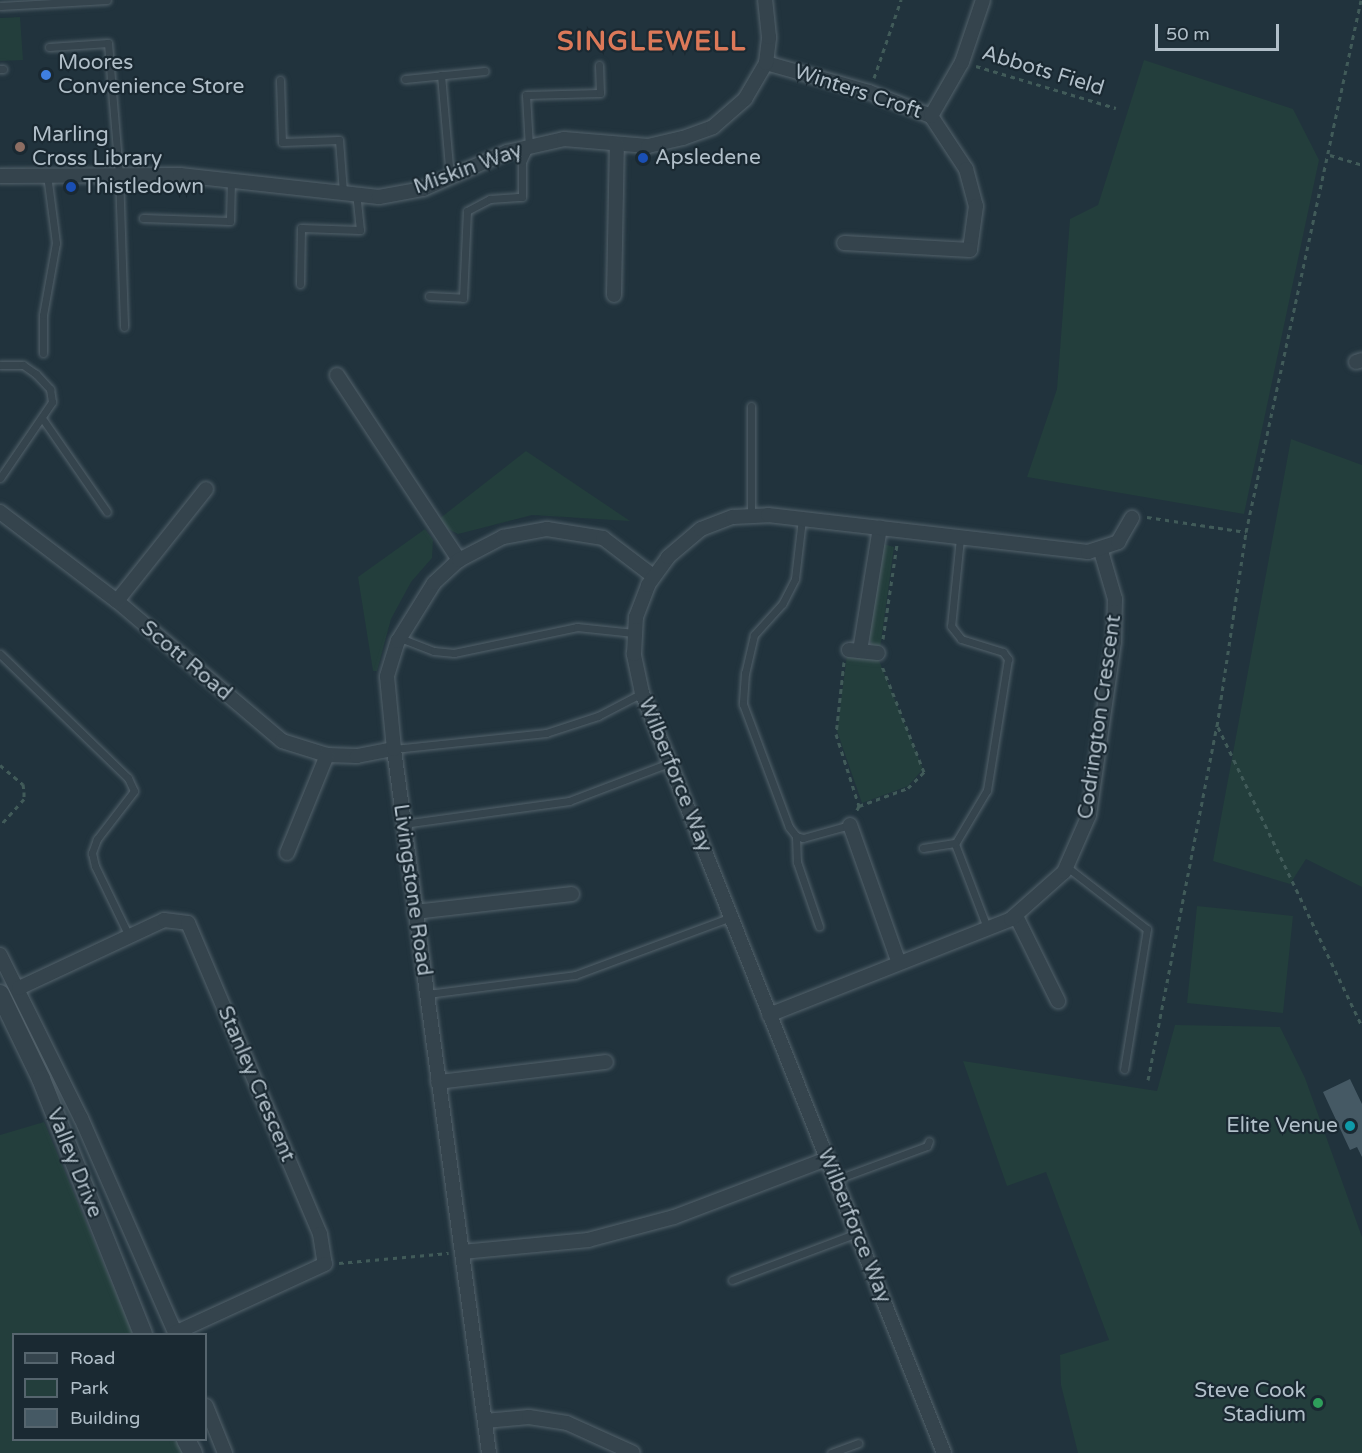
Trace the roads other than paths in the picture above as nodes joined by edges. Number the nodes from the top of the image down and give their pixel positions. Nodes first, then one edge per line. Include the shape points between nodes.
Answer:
1 (107, 0) edge
2 (765, 0) edge
3 (983, 0) edge
4 (0, 6) edge
5 (49, 47) dead end
6 (766, 63) junction
7 (599, 64) dead end
8 (485, 71) dead end
9 (441, 75) junction
10 (405, 79) dead end
11 (280, 80) dead end
12 (931, 116) junction
13 (617, 144) junction
14 (529, 147) junction
15 (119, 174) junction
16 (47, 175) junction
17 (0, 176) edge
18 (450, 177) junction
19 (231, 179) junction
20 (350, 193) junction
21 (143, 218) dead end
22 (844, 243) dead end
23 (300, 284) dead end
24 (614, 295) dead end
25 (429, 296) dead end
26 (124, 327) dead end
27 (43, 353) dead end
28 (0, 365) edge
29 (337, 375) dead end
30 (751, 406) dead end
31 (42, 418) junction
32 (0, 478) edge
33 (206, 489) dead end
34 (107, 512) dead end
35 (1, 514) edge
36 (751, 515) junction
37 (1132, 518) road end
38 (802, 519) junction
39 (880, 528) junction
40 (960, 538) junction
41 (1101, 551) junction
42 (459, 560) junction
43 (653, 576) junction
44 (117, 602) junction
45 (634, 633) junction
46 (400, 638) junction
47 (880, 652) road end
48 (0, 654) edge
49 (642, 693) junction
50 (394, 749) junction
51 (327, 755) junction
52 (669, 763) junction
53 (403, 824) junction
54 (850, 825) joint
55 (796, 836) junction
56 (955, 843) junction
57 (923, 848) dead end
58 (287, 853) dead end
59 (1067, 867) junction
60 (572, 894) dead end
61 (415, 912) junction
62 (1016, 916) junction
63 (731, 917) junction
64 (819, 926) dead end
65 (987, 930) junction
66 (129, 936) junction
67 (0, 955) edge
68 (899, 963) junction
69 (19, 988) junction
70 (0, 994) edge
71 (426, 994) junction
72 (1058, 1001) dead end
73 (769, 1015) junction
74 (606, 1062) dead end
75 (1124, 1069) dead end
76 (438, 1083) junction
77 (929, 1140) dead end
78 (827, 1159) junction
79 (835, 1180) junction
80 (857, 1233) junction
81 (462, 1252) junction
82 (732, 1280) dead end
83 (142, 1333) edge
84 (175, 1333) edge
85 (177, 1333) edge
86 (207, 1408) edge
87 (485, 1421) junction
88 (858, 1443) dead end
89 (625, 1451) edge
90 (225, 1453) edge
91 (489, 1453) edge
92 (831, 1453) edge
93 (944, 1453) edge

1 - 4 lane
2 - 6 street, Miskin Way
3 - 12 street via 962,62
5 - 15 lane via 108,42
6 - 12 street, Winters Croft
6 - 13 street, Miskin Way via 745,99 714,127 648,146
7 - 14 lane via 600,93 526,95
8 - 9 lane
9 - 10 lane
9 - 18 lane
11 - 20 lane via 282,142 339,140
12 - 22 street, Winters Croft via 966,169 976,206 970,250
13 - 14 street, Miskin Way via 564,139
13 - 24 street
14 - 18 street, Miskin Way via 507,152
14 - 25 lane via 522,162 522,196 489,199 467,211 463,298
15 - 16 street, Miskin Way
15 - 19 street, Miskin Way
15 - 26 lane
16 - 17 street, Miskin Way
16 - 27 lane via 56,243 43,315
18 - 20 street, Miskin Way via 423,189 379,197
19 - 20 street, Miskin Way
19 - 21 lane via 230,220
20 - 23 lane via 360,230 301,228
28 - 31 lane via 23,365 50,390 52,402
29 - 42 street
30 - 36 lane
31 - 32 lane
31 - 34 lane
33 - 44 street
35 - 44 street, Scott Road
36 - 38 street, Wilberforce Way
36 - 43 street, Wilberforce Way via 723,520 692,535
37 - 41 street via 1121,539
38 - 39 street, Wilberforce Way
38 - 55 lane via 794,582 782,604 754,635 742,698 759,752
39 - 40 street, Wilberforce Way
39 - 47 street via 851,654
40 - 41 street, Wilberforce Way
40 - 56 lane via 951,625 961,639 1004,652 1008,659 986,792
41 - 59 street, Codrington Crescent via 1115,599 1114,642 1090,811
42 - 43 street, Livingstone Road via 503,537 547,529 603,538
42 - 46 street, Livingstone Road via 434,583
43 - 45 street, Wilberforce Way via 639,608
44 - 51 street, Scott Road via 282,741
45 - 46 lane via 577,627 454,652 434,651
45 - 49 street, Wilberforce Way
46 - 50 street, Livingstone Road via 387,676
48 - 66 lane via 128,778 134,791 97,839 92,853 94,866
49 - 50 lane via 598,716 546,733
49 - 52 street, Wilberforce Way
50 - 51 street, Scott Road via 357,756
50 - 53 street, Livingstone Road
51 - 58 street
52 - 53 lane via 569,801
52 - 63 street, Wilberforce Way
53 - 61 street, Livingstone Road
54 - 55 lane via 803,838
54 - 68 street
55 - 64 lane via 797,862
56 - 57 lane
56 - 65 lane
59 - 62 street, Codrington Crescent
59 - 75 lane via 1147,929
60 - 61 street
61 - 71 street, Livingstone Road
62 - 65 street, Codrington Crescent
62 - 72 street
63 - 71 lane via 575,975
63 - 73 street, Wilberforce Way
65 - 68 street, Codrington Crescent
66 - 69 street, Stanley Crescent
66 - 85 street, Stanley Crescent via 164,920 188,923 320,1234 326,1264
67 - 69 street
68 - 73 street, Codrington Crescent
69 - 84 street via 81,1118
70 - 83 street, Valley Drive via 41,1079
71 - 76 street, Livingstone Road
73 - 78 street, Wilberforce Way
74 - 76 street
76 - 81 street, Livingstone Road
77 - 79 lane via 927,1146
78 - 79 street, Wilberforce Way
78 - 81 street via 674,1217 588,1240
79 - 80 street, Wilberforce Way
80 - 82 lane
80 - 93 street, Wilberforce Way
81 - 87 street, Livingstone Road
86 - 90 street
87 - 89 street via 549,1419 587,1430
87 - 91 street, Livingstone Road
88 - 92 lane

